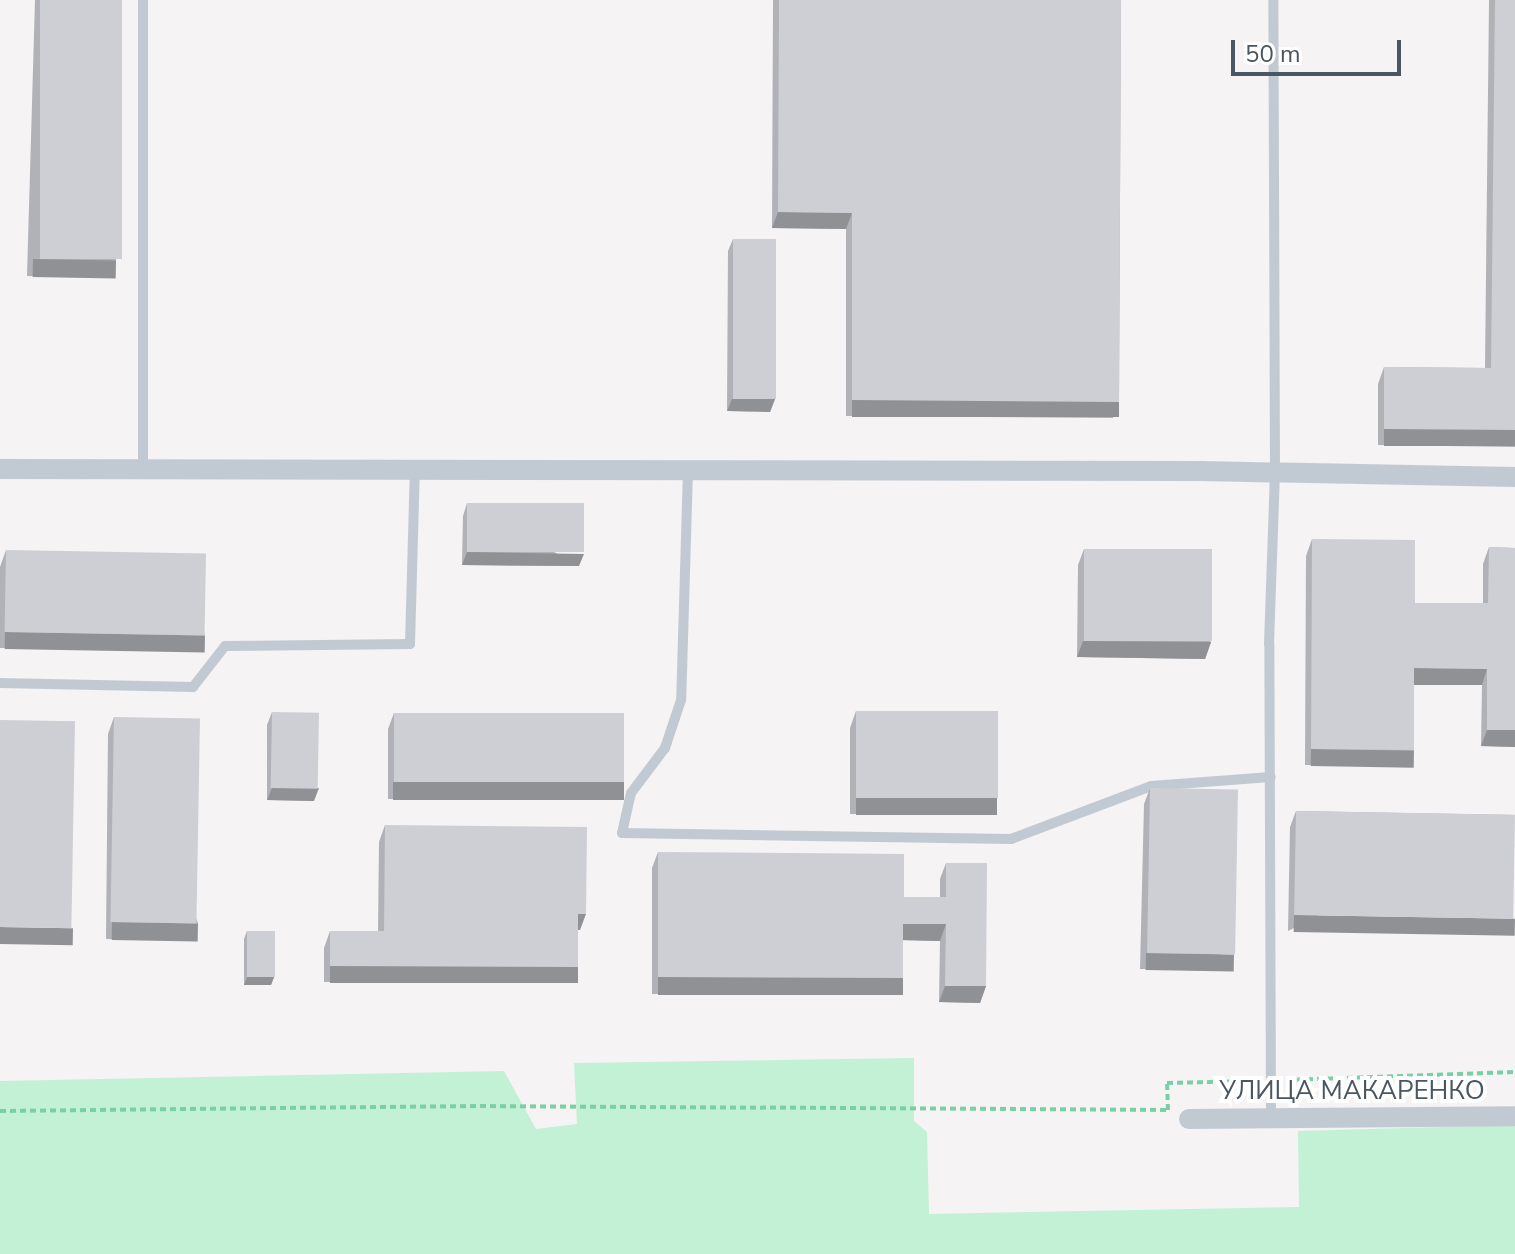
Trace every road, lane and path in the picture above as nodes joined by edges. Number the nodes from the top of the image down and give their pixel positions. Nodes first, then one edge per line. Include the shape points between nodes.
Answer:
1 (143, 0) edge
2 (1273, 0) edge
3 (0, 469) edge
4 (143, 469) junction
5 (415, 470) junction
6 (688, 470) junction
7 (1275, 471) junction
8 (1515, 477) edge
9 (0, 683) edge
10 (1271, 777) junction
11 (1515, 1072) edge
12 (1272, 1080) junction
13 (0, 1111) edge
14 (1515, 1116) edge
15 (1271, 1118) junction
16 (1189, 1119) dead end

1 - 4 lane
2 - 7 lane
3 - 4 street
4 - 5 street
5 - 6 street
5 - 9 lane via 410,644 225,646 193,687
6 - 7 street
6 - 10 lane via 681,700 665,748 631,793 622,833 1011,839 1151,786
7 - 8 street
7 - 10 lane
10 - 12 lane
11 - 12 path
12 - 13 path via 1167,1083 1168,1110 465,1106
12 - 15 lane
14 - 15 street, УЛИЦА МАКАРЕНКО
15 - 16 street, УЛИЦА МАКАРЕНКО

